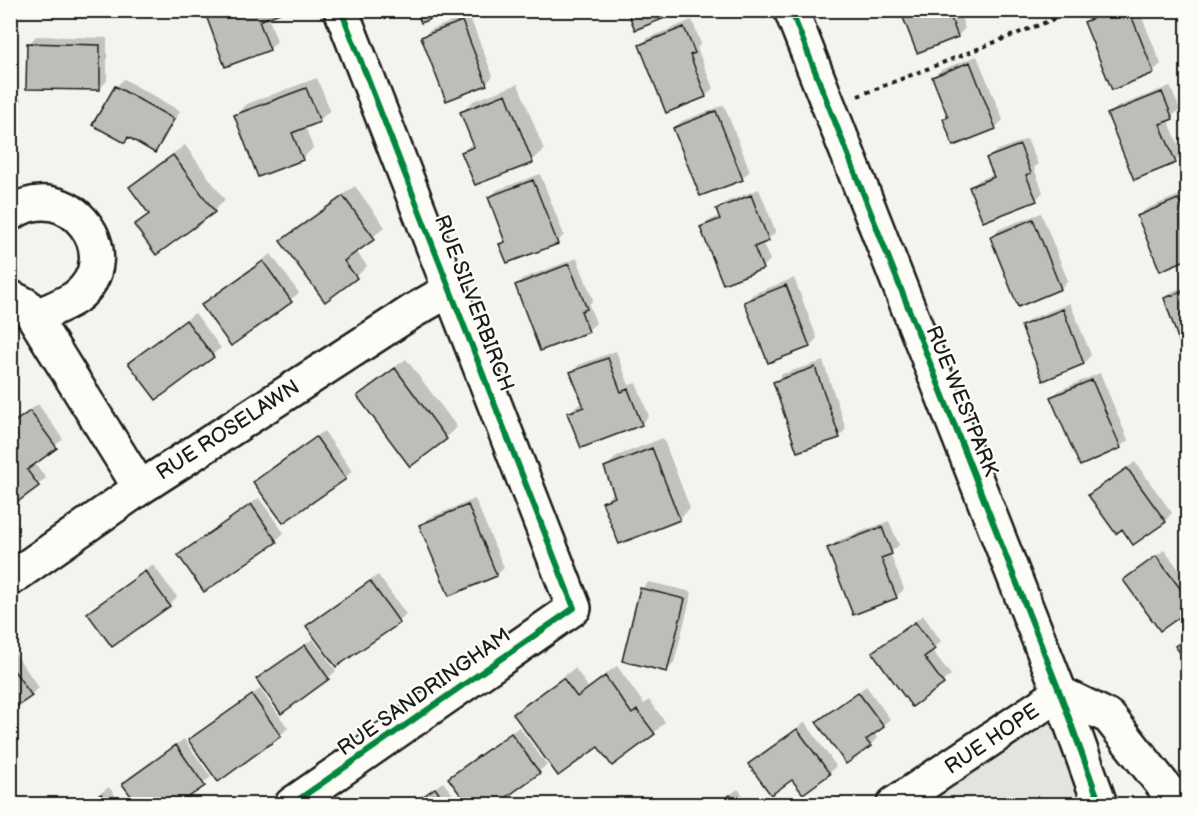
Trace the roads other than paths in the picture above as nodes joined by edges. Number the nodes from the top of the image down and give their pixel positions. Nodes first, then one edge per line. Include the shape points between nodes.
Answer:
1 (342, 10) edge
2 (791, 10) edge
3 (10, 214) edge
4 (451, 289) junction
5 (22, 307) edge
6 (140, 488) junction
7 (10, 579) edge
8 (574, 608) joint
9 (1060, 693) junction
10 (292, 804) edge
11 (894, 804) edge
12 (1100, 804) edge
13 (1178, 804) edge

1 - 4 street, RUE SILVERBIRCH
2 - 9 street, RUE WESTPARK
3 - 5 street via 38,202 71,210 92,236 96,252 94,269 76,297
4 - 6 street, RUE ROSELAWN
4 - 8 street, RUE SILVERBIRCH
5 - 6 street
6 - 7 street, RUE ROSELAWN
8 - 10 street, RUE SANDRINGHAM
9 - 11 street, RUE HOPE
9 - 12 street, RUE WESTPARK
9 - 13 street via 1109,717

